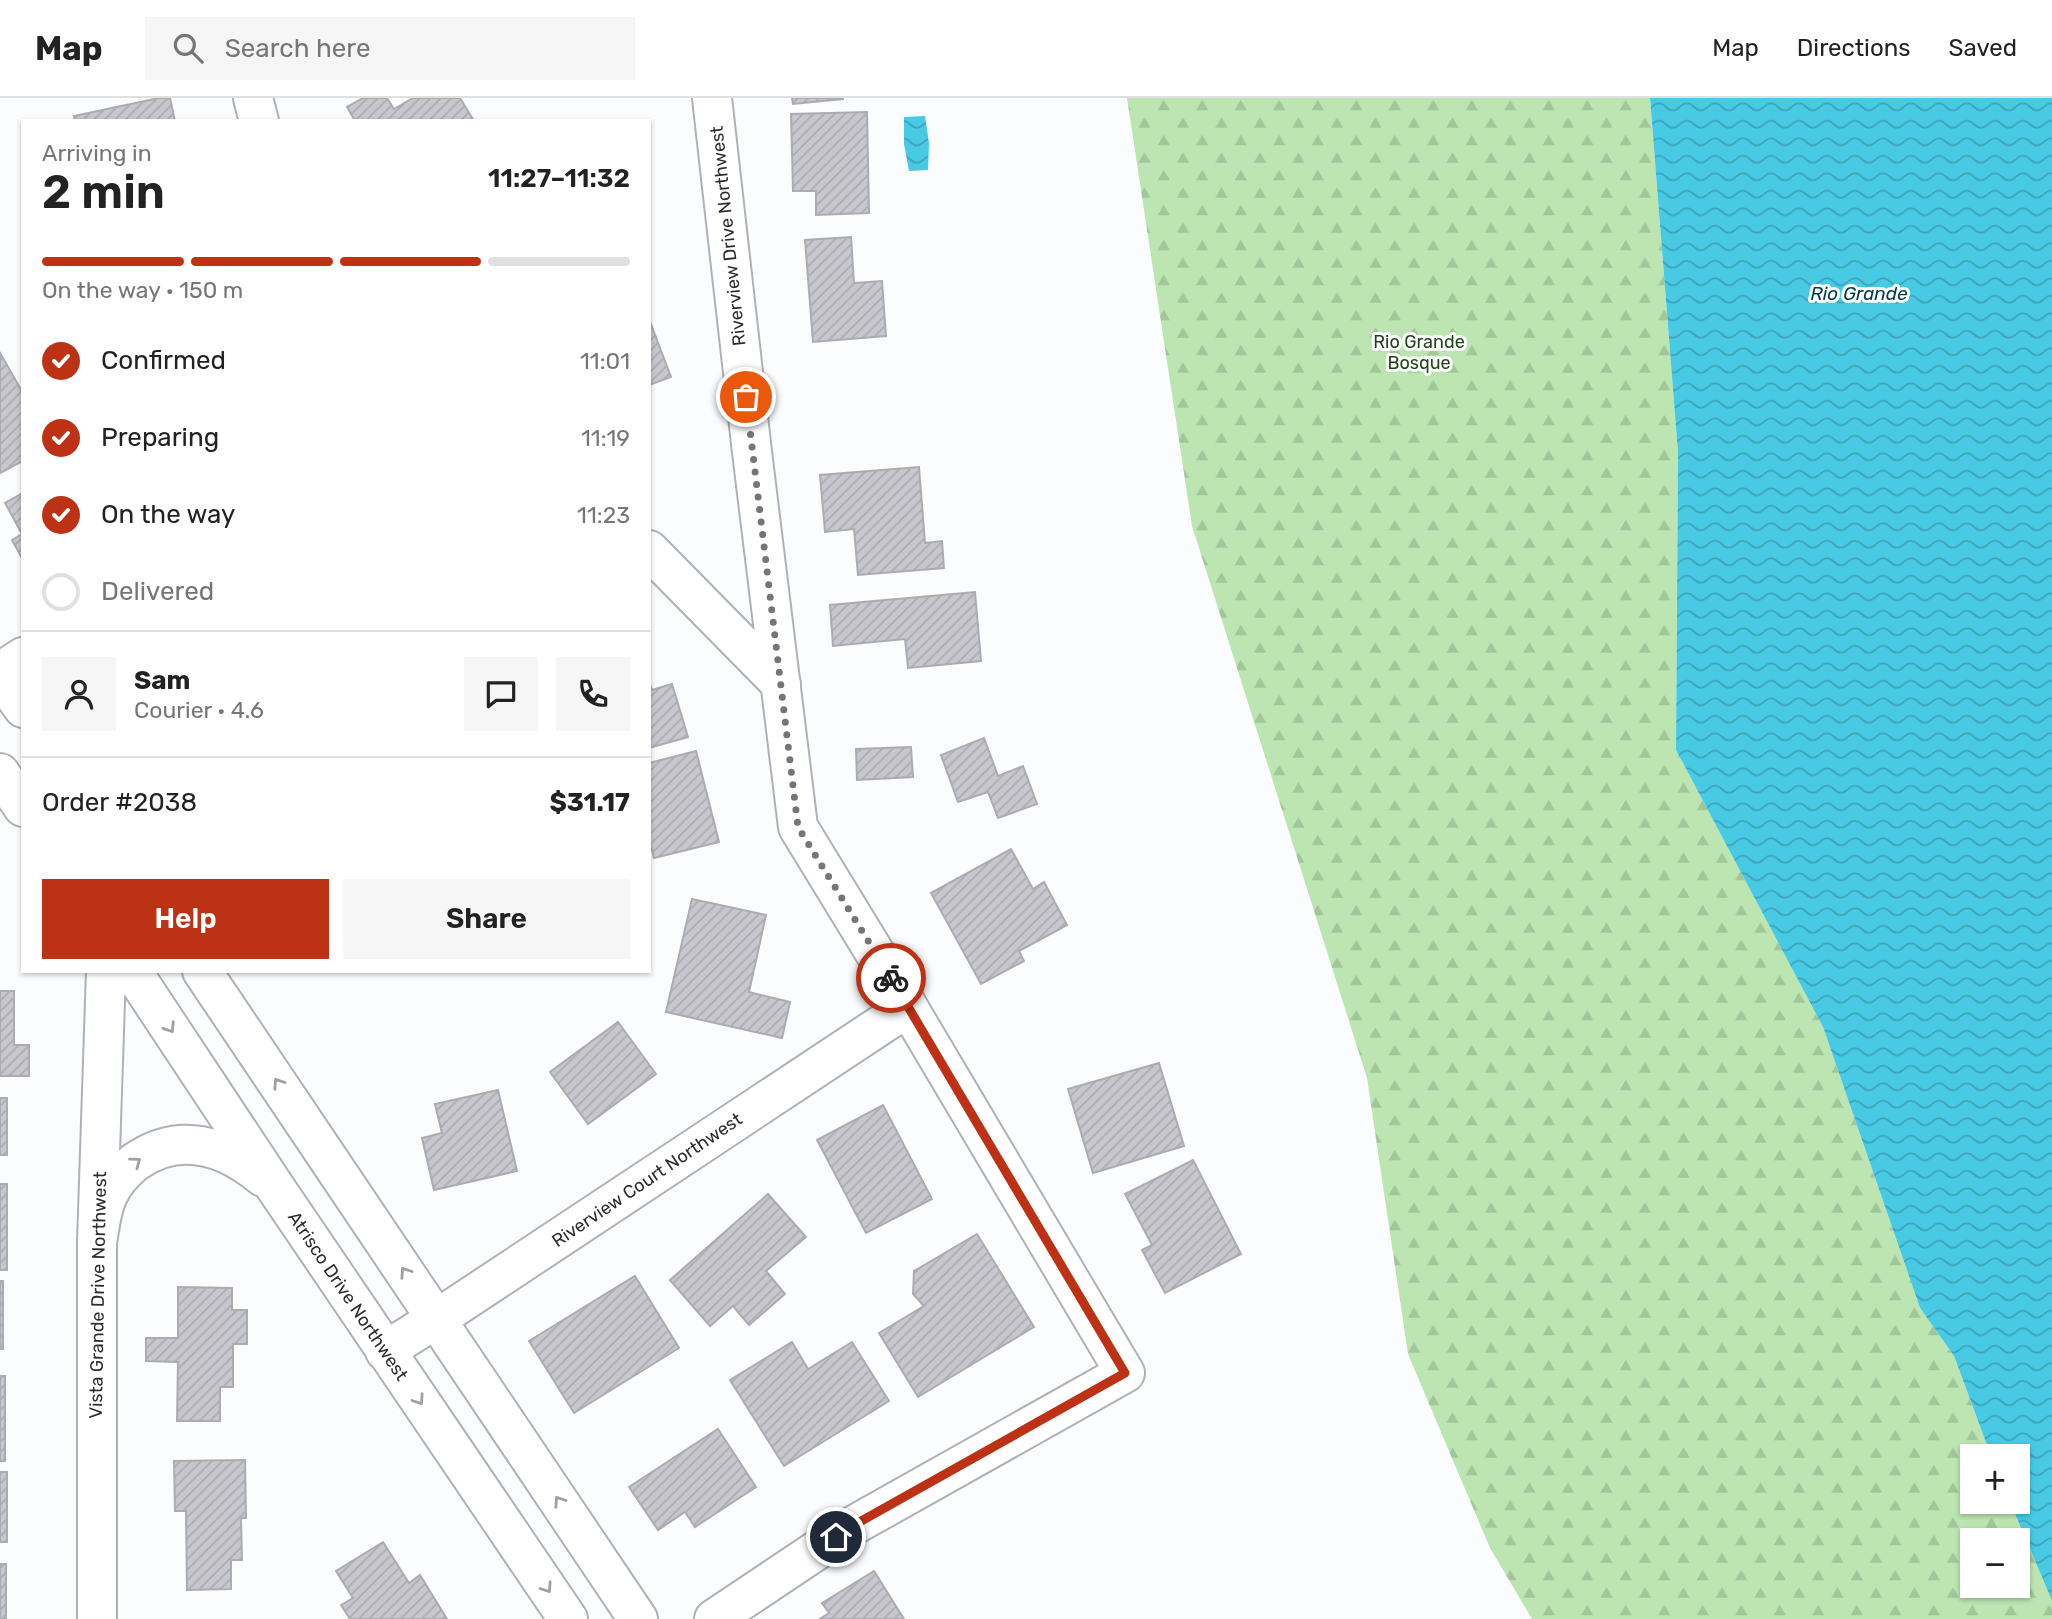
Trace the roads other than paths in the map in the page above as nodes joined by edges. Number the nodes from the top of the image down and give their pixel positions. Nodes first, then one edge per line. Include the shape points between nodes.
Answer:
1 (254, 98) edge
2 (712, 98) edge
3 (259, 119) edge
4 (651, 552) edge
5 (21, 658) edge
6 (0, 674) edge
7 (781, 684) junction
8 (21, 705) edge
9 (0, 774) edge
10 (21, 804) edge
11 (106, 973) edge
12 (133, 973) edge
13 (203, 973) edge
14 (908, 1007) junction
15 (275, 1188) junction
16 (97, 1242) junction
17 (437, 1319) junction
18 (385, 1351) junction
19 (97, 1619) edge
20 (568, 1619) edge
21 (638, 1619) edge
22 (714, 1619) edge

1 - 3 street
2 - 7 street, Riverview Drive Northwest
4 - 7 street
5 - 6 street
6 - 8 street
7 - 14 street, Riverview Drive Northwest via 798,827
9 - 10 street
11 - 16 street, Vista Grande Drive Northwest
12 -> 15 street, Atrisco Drive Northwest
17 -> 13 street
14 - 17 street, Riverview Court Northwest
14 - 22 street, Riverview Drive Northwest via 1125,1373 856,1524
16 -> 15 street via 102,1210 116,1182 148,1153 170,1145 214,1149 235,1158
15 - 18 street, Atrisco Drive Northwest
16 - 19 street, Vista Grande Drive Northwest
17 - 18 street, Riverview Court Northwest
21 -> 17 street
18 -> 20 street, Atrisco Drive Northwest

